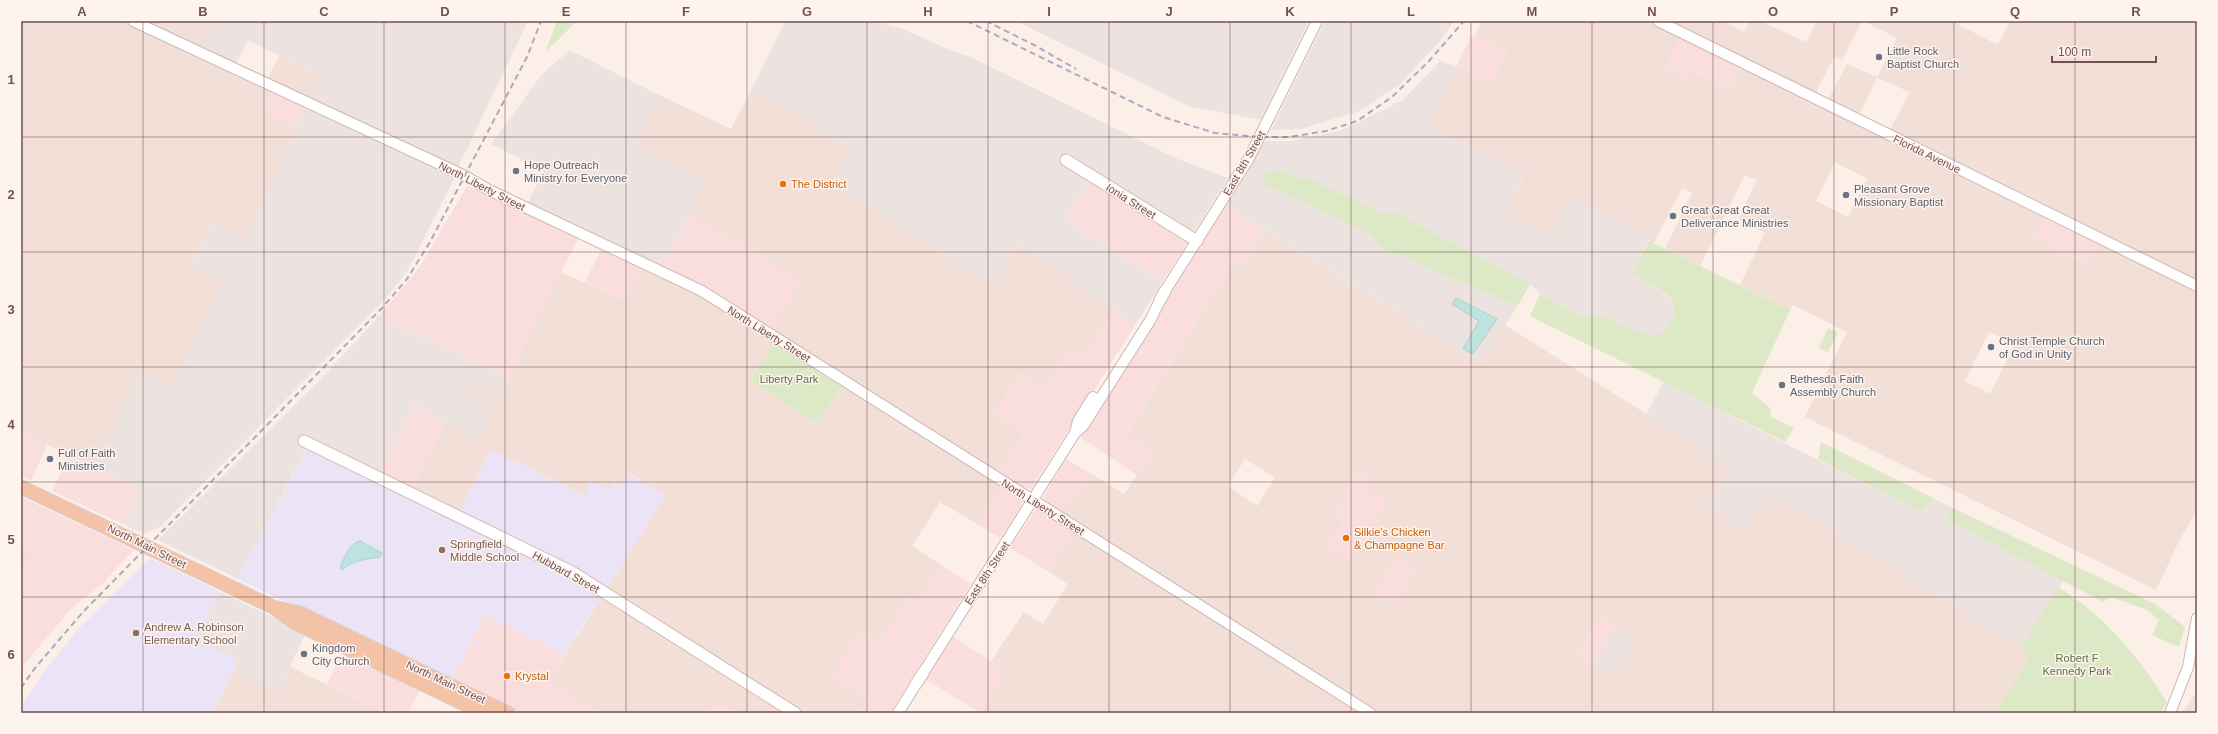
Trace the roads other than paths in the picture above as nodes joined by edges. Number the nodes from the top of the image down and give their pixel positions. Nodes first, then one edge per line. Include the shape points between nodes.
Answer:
1 (133, 21) edge
2 (1317, 21) edge
3 (1658, 21) edge
4 (1066, 160) dead end
5 (1196, 241) junction
6 (2197, 286) edge
7 (304, 441) dead end
8 (21, 487) edge
9 (1033, 500) junction
10 (273, 608) junction
11 (2197, 618) edge
12 (923, 673) joint
13 (916, 684) joint
14 (483, 713) edge
15 (508, 713) edge
16 (795, 713) edge
17 (898, 713) edge
18 (1370, 713) edge
19 (2170, 713) edge

1 - 9 street, North Liberty Street via 465,176 489,190 695,288
2 - 5 street, East 8th Street via 1251,154
3 - 6 street, Florida Avenue
4 - 5 main road, Ionia Street
5 - 9 street, East 8th Street via 1078,421 1075,432
7 - 16 main road, Hubbard Street via 572,572
8 - 10 main road, North Main Street
9 - 12 street, East 8th Street
9 - 18 street, North Liberty Street
10 - 14 main road, North Main Street via 295,624
10 - 15 main road, North Main Street via 300,613
11 - 19 street via 2188,667
12 - 13 main road, East 8th Street
13 - 17 street, East 8th Street

